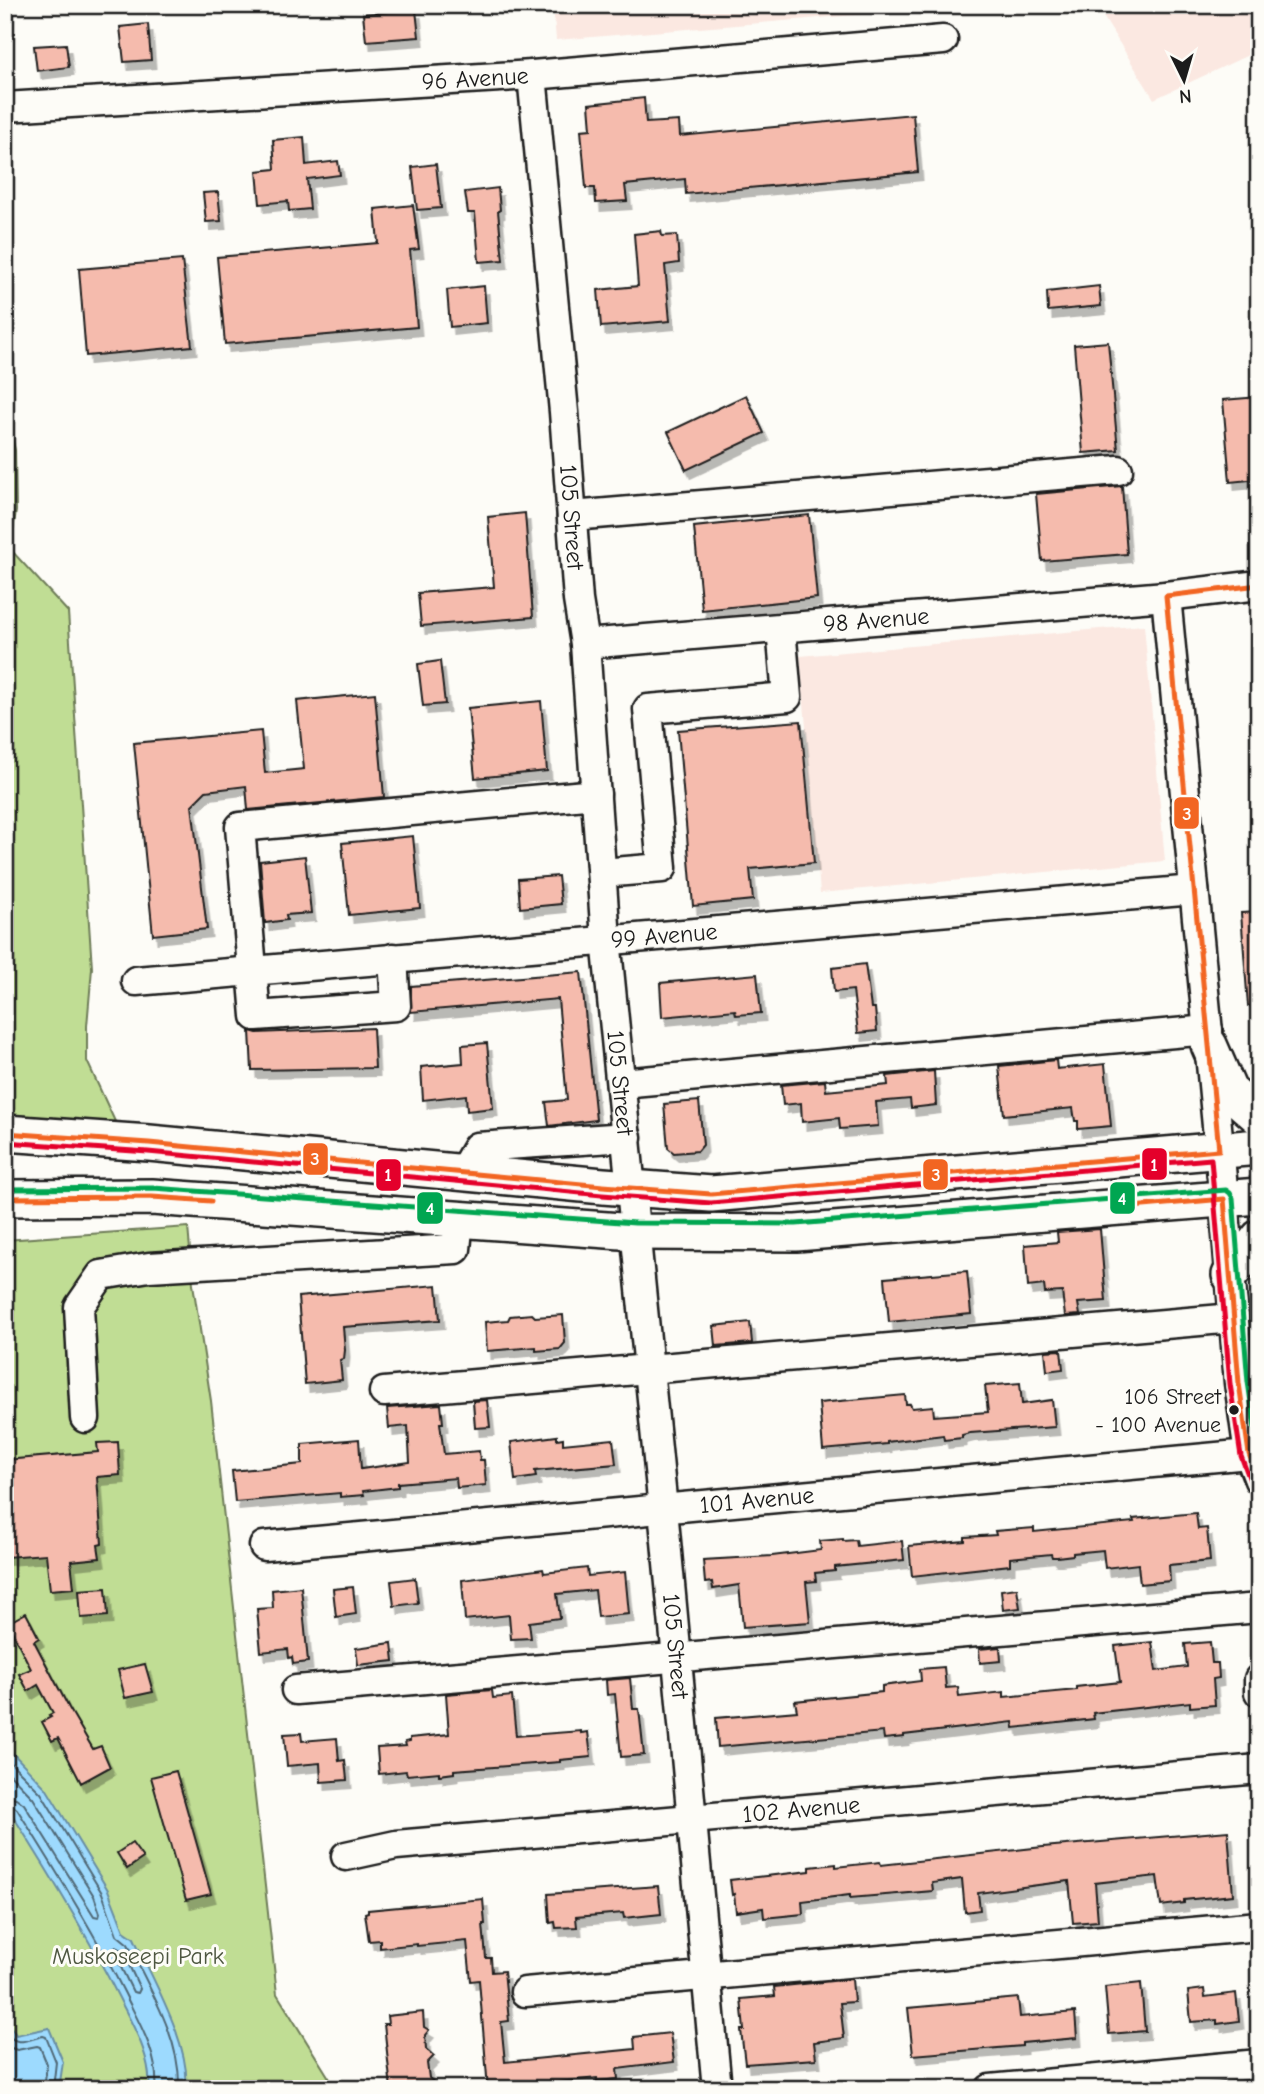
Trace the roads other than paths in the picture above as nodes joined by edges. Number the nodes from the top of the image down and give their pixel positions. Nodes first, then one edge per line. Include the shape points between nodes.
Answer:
1 (943, 40) dead end
2 (532, 75) junction
3 (5, 107) edge
4 (1118, 470) dead end
5 (572, 516) junction
6 (1259, 585) edge
7 (1166, 596) junction
8 (781, 628) junction
9 (585, 644) junction
10 (596, 794) junction
11 (602, 873) junction
12 (1194, 890) junction
13 (606, 939) junction
14 (393, 958) junction
15 (253, 971) junction
16 (136, 981) dead end
17 (1208, 1037) junction
18 (621, 1083) junction
19 (1259, 1117) edge
20 (5, 1133) edge
21 (627, 1137) junction
22 (1259, 1147) edge
23 (1219, 1150) junction
24 (462, 1173) junction
25 (632, 1188) junction
26 (1259, 1196) edge
27 (5, 1198) edge
28 (1224, 1199) junction
29 (458, 1219) junction
30 (635, 1231) junction
31 (1259, 1238) edge
32 (1230, 1275) junction
33 (1234, 1318) junction
34 (649, 1369) junction
35 (384, 1392) dead end
36 (85, 1418) dead end
37 (1249, 1454) junction
38 (1259, 1480) edge
39 (663, 1509) junction
40 (264, 1546) dead end
41 (1259, 1608) edge
42 (678, 1658) junction
43 (1259, 1679) edge
44 (1259, 1688) edge
45 (296, 1690) dead end
46 (1259, 1769) edge
47 (693, 1819) junction
48 (346, 1856) dead end
49 (1259, 1926) edge
50 (707, 1976) junction
51 (525, 1992) dead end
52 (1259, 2064) edge
53 (717, 2089) edge
54 (990, 2089) edge

1 - 2 street, 96 Avenue
2 - 3 street, 96 Avenue
2 - 5 street, 105 Street
4 - 5 street
5 - 9 street, 105 Street
6 - 7 street, 98 Avenue
7 - 8 street, 98 Avenue
7 - 12 street
8 - 9 street, 98 Avenue
8 - 11 street via 787,697 648,709 662,868
9 - 10 street, 105 Street
10 - 11 street, 105 Street
10 - 15 street via 240,827
11 - 13 street, 105 Street
12 - 13 street, 99 Avenue
12 - 17 street
13 - 14 street, 99 Avenue
13 - 18 street, 105 Street
14 - 15 street, 99 Avenue
14 - 15 street via 396,1006 256,1016
15 - 16 street, 99 Avenue
17 - 18 street
17 - 19 main road via 1229,1091
17 - 23 street
18 - 21 street, 105 Street
20 - 24 main road
21 - 24 street via 477,1147
21 - 25 street, 105 Street
22 - 23 main road
23 - 25 main road via 710,1194
23 - 28 street
24 - 25 main road
25 - 30 street, 105 Street
26 - 28 main road
27 - 29 main road via 152,1197
28 - 30 main road via 796,1233
28 - 32 street
29 - 30 main road
29 - 36 street via 456,1249 149,1267 102,1275 79,1307
30 - 34 street, 105 Street
31 - 32 main road
32 - 33 street
33 - 34 street
33 - 37 street
34 - 35 street
34 - 39 street, 105 Street
37 - 38 street
37 - 39 street, 101 Avenue
39 - 40 street, 101 Avenue
39 - 42 street, 105 Street
41 - 42 street
42 - 45 street
42 - 47 street, 105 Street
43 - 44 street
46 - 47 street, 102 Avenue
47 - 48 street, 102 Avenue via 396,1845
47 - 50 street, 105 Street
49 - 50 street
50 - 51 street
50 - 53 street, 105 Street
52 - 54 street

